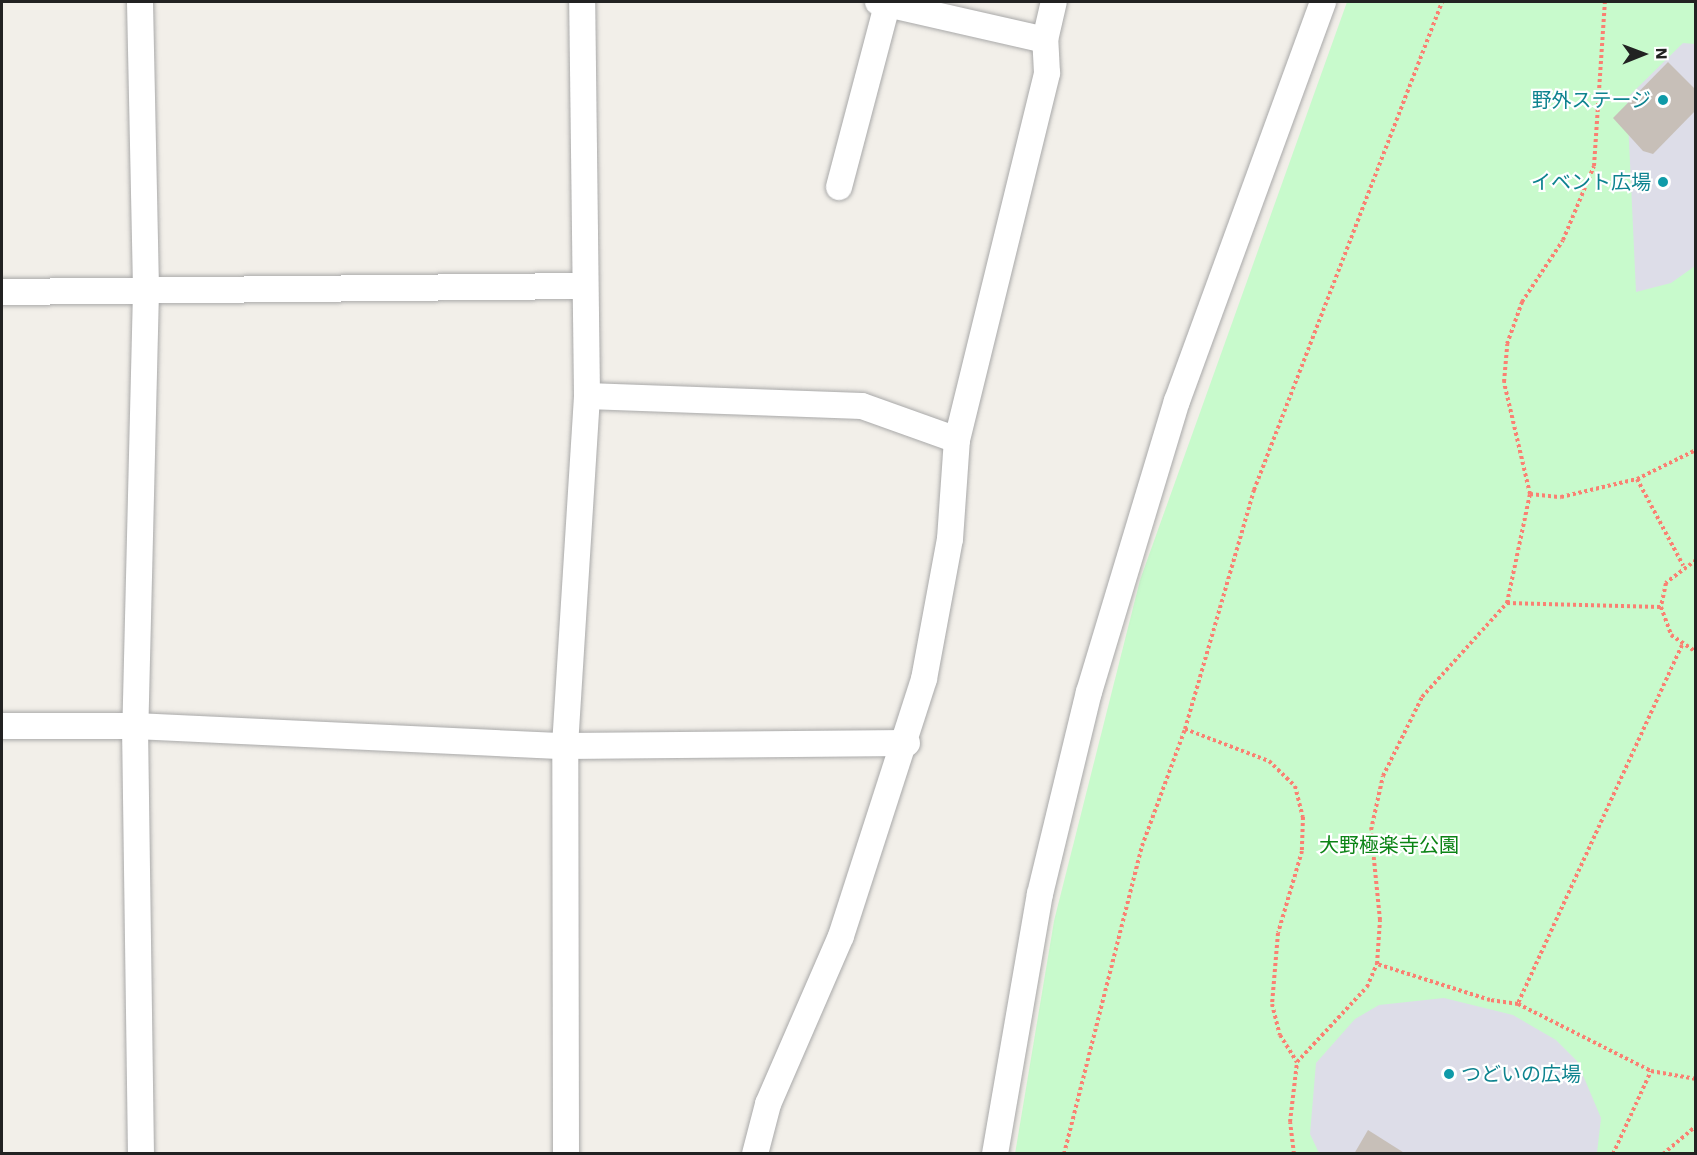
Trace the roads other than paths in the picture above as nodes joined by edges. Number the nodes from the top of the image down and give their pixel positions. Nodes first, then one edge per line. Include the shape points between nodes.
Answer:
1 (140, 2) edge
2 (582, 2) edge
3 (884, 2) edge
4 (1054, 2) edge
5 (1323, 2) edge
6 (1045, 40) junction
7 (839, 187) dead end
8 (585, 286) junction
9 (2, 291) edge
10 (146, 291) junction
11 (587, 396) junction
12 (957, 440) junction
13 (2, 726) edge
14 (135, 726) junction
15 (907, 743) junction
16 (565, 746) junction
17 (141, 1154) edge
18 (566, 1154) edge
19 (755, 1154) edge
20 (995, 1154) edge

1 - 10 street
2 - 8 street
3 - 6 street
3 - 7 street
4 - 6 street
5 - 20 street via 1177,401 1089,692 1040,894
6 - 12 street via 1047,73
8 - 10 street
8 - 11 street
9 - 10 street
10 - 14 street
11 - 12 street via 862,406
11 - 16 street
12 - 15 street via 950,539
13 - 14 street
14 - 16 street
14 - 17 street
15 - 16 street
15 - 19 street via 841,936 768,1104
16 - 18 street

